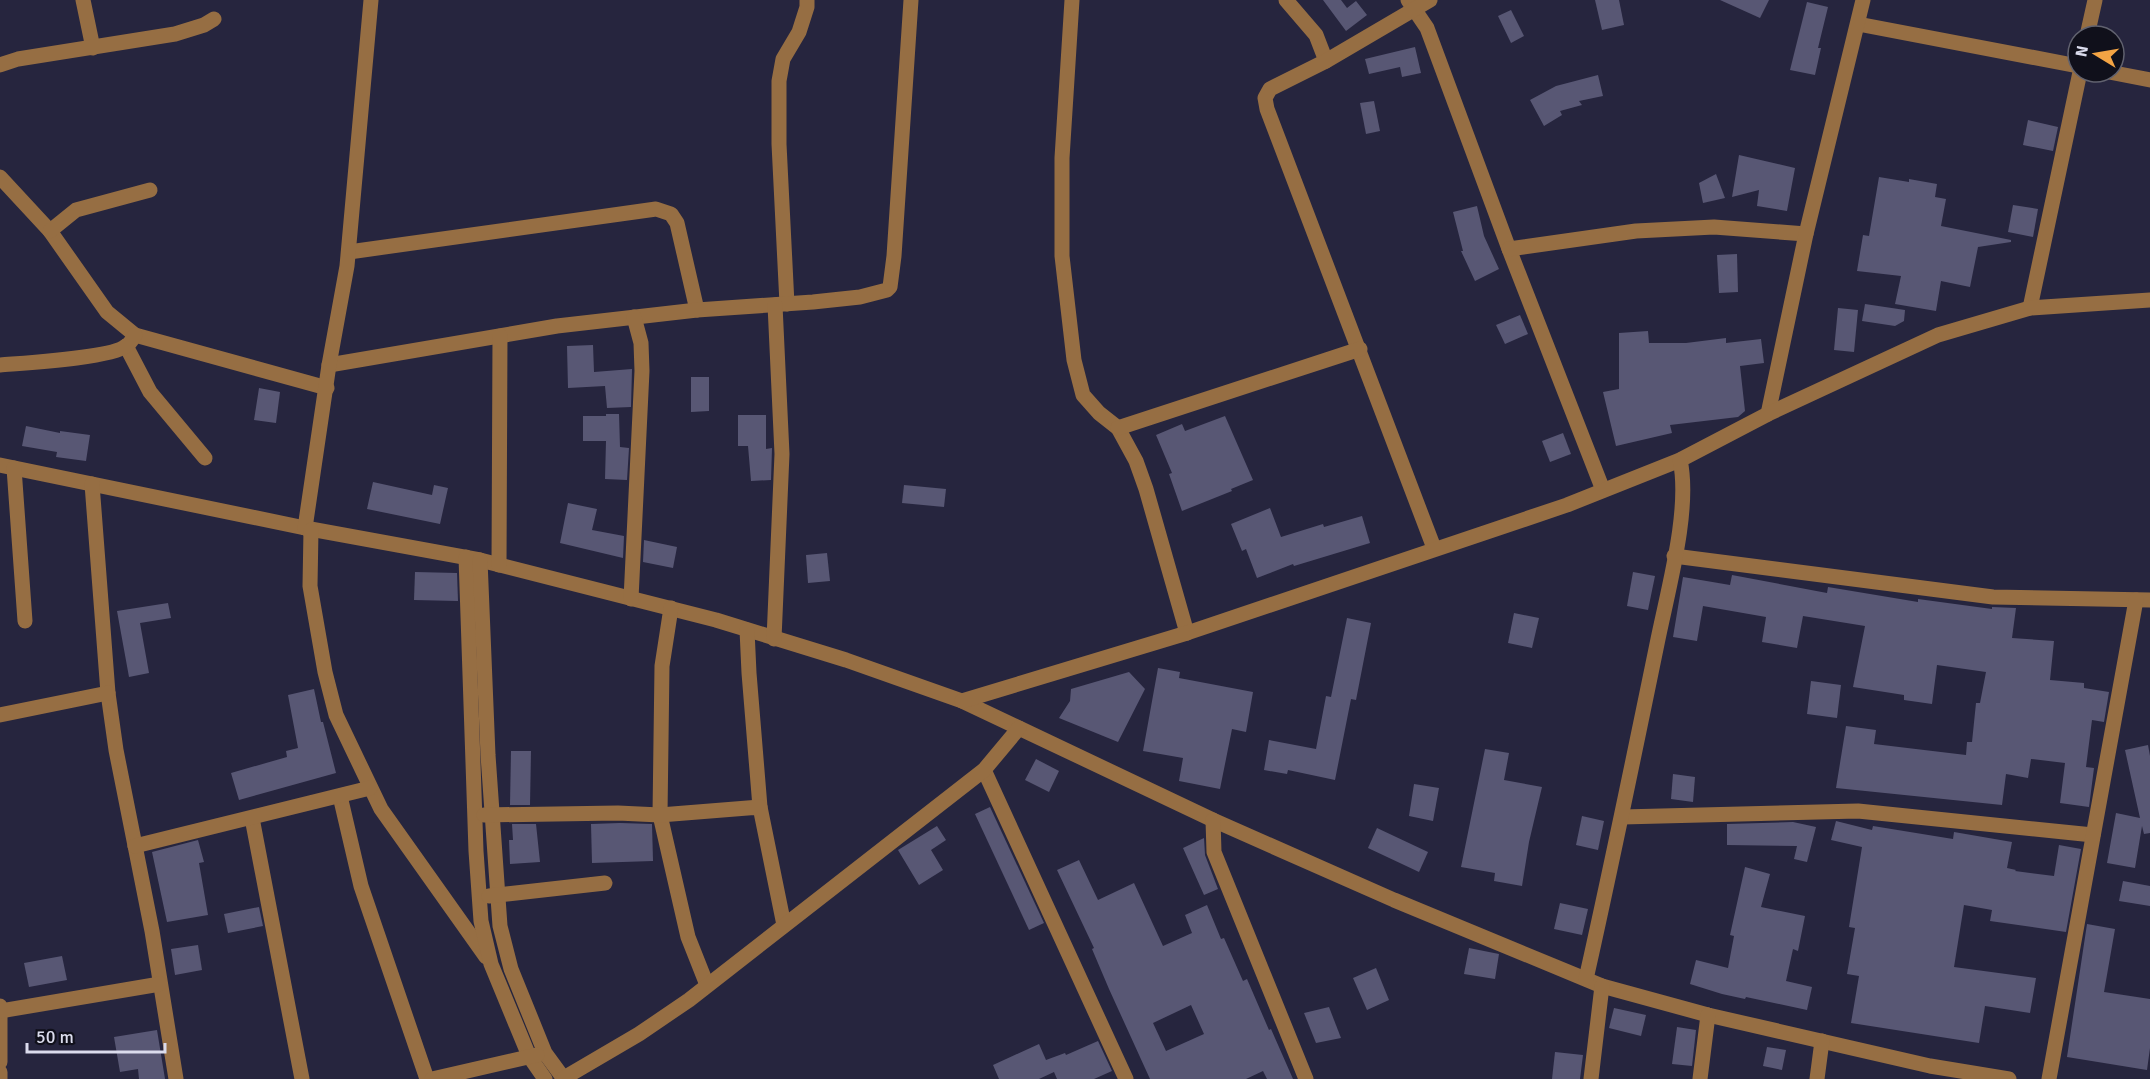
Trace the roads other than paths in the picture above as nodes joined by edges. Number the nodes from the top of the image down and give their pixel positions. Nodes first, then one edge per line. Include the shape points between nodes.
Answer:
1 (83, 0) edge
2 (371, 0) edge
3 (807, 0) edge
4 (911, 0) edge
5 (1072, 0) edge
6 (1286, 0) edge
7 (1430, 0) edge
8 (1863, 0) edge
9 (2095, 0) edge
10 (1411, 4) edge
11 (214, 19) dead end
12 (1858, 24) junction
13 (2090, 24) edge
14 (93, 48) junction
15 (1326, 61) junction
16 (2066, 64) edge
17 (0, 65) edge
18 (2126, 75) edge
19 (2150, 80) edge
20 (2077, 84) edge
21 (0, 177) edge
22 (150, 190) dead end
23 (50, 231) junction
24 (1806, 234) junction
25 (1509, 249) junction
26 (348, 252) junction
27 (2150, 300) edge
28 (781, 304) junction
29 (2030, 308) junction
30 (697, 310) junction
31 (634, 317) junction
32 (500, 336) junction
33 (131, 341) junction
34 (1360, 349) junction
35 (0, 365) edge
36 (329, 365) junction
37 (327, 388) junction
38 (1768, 414) junction
39 (1118, 428) junction
40 (205, 458) dead end
41 (1680, 460) junction
42 (7, 466) edge
43 (92, 484) junction
44 (1603, 490) junction
45 (308, 529) junction
46 (1434, 548) junction
47 (1674, 556) junction
48 (473, 559) junction
49 (499, 565) junction
50 (631, 599) junction
51 (2143, 600) edge
52 (671, 609) junction
53 (25, 621) dead end
54 (747, 630) junction
55 (1187, 633) junction
56 (774, 639) junction
57 (108, 693) junction
58 (962, 701) junction
59 (0, 716) edge
60 (1019, 728) junction
61 (984, 770) junction
62 (370, 788) junction
63 (340, 796) junction
64 (760, 807) junction
65 (475, 815) junction
66 (492, 815) junction
67 (660, 815) junction
68 (1622, 817) junction
69 (252, 818) junction
70 (1213, 820) junction
71 (2093, 835) junction
72 (135, 846) junction
73 (605, 884) dead end
74 (497, 895) junction
75 (480, 897) junction
76 (784, 925) junction
77 (491, 964) junction
78 (1586, 980) junction
79 (160, 984) junction
80 (707, 985) junction
81 (1602, 986) junction
82 (0, 1006) edge
83 (0, 1011) edge
84 (1708, 1015) junction
85 (1822, 1041) junction
86 (545, 1053) junction
87 (529, 1056) junction
88 (0, 1062) edge
89 (0, 1072) edge
90 (1929, 1072) edge
91 (0, 1079) edge
92 (176, 1079) edge
93 (302, 1079) edge
94 (427, 1079) edge
95 (432, 1079) edge
96 (545, 1079) edge
97 (564, 1079) edge
98 (1126, 1079) edge
99 (1306, 1079) edge
100 (1591, 1079) edge
101 (1700, 1079) edge
102 (1817, 1079) edge
103 (2010, 1079) edge
104 (2049, 1079) edge

1 - 14 street
2 - 26 street
3 - 28 street via 799,32 783,59 779,81
4 - 28 street via 890,287 860,297
5 - 39 street via 1062,158 1062,256 1074,360 1083,395
6 - 15 street via 1316,35
7 - 10 street
8 - 12 street
9 - 13 street
10 - 15 street
10 - 25 street via 1427,28
11 - 14 street via 175,34
12 - 16 street
12 - 24 street
14 - 17 street
15 - 34 street via 1270,89 1265,98
18 - 19 street
20 - 29 street
21 - 23 street
22 - 23 street via 75,210
23 - 33 street
24 - 25 street via 1714,227 1636,231
24 - 38 street
25 - 44 street
26 - 30 street via 656,209 671,214 677,223
26 - 36 street
27 - 29 street
28 - 30 street
28 - 56 street via 782,454
29 - 38 street via 1938,335
30 - 31 street
31 - 32 street
31 - 50 street via 641,343 642,371
32 - 36 street
32 - 49 street
33 - 35 street via 115,351
33 - 37 street
33 - 40 street via 150,392
34 - 39 street
34 - 46 street
36 - 37 street
37 - 45 street
38 - 41 street
39 - 55 street via 1146,489
41 - 44 street
41 - 47 street via 1683,485
42 - 43 street
42 - 53 street
43 - 45 street
43 - 57 street
44 - 46 street
45 - 48 street
45 - 62 street via 310,586 325,672 336,715
46 - 55 street
47 - 51 street via 1993,597
47 - 68 street
48 - 49 street
48 - 65 street
48 - 66 street
49 - 50 street
50 - 52 street
51 - 71 street
52 - 54 street
52 - 67 street via 662,666
54 - 56 street
54 - 64 street
55 - 58 street
56 - 58 street
57 - 59 street
57 - 72 street
58 - 60 street
60 - 61 street
60 - 70 street
61 - 76 street
61 - 98 street
62 - 63 street
62 - 77 street
63 - 69 street
63 - 94 street via 361,886
64 - 67 street
64 - 76 street
65 - 66 street
65 - 75 street
66 - 67 street
66 - 74 street
67 - 80 street via 688,937
68 - 71 street via 1858,811
68 - 78 street
69 - 72 street
69 - 93 street
70 - 78 street
70 - 99 street via 1214,852
71 - 104 street
72 - 79 street
73 - 74 street
74 - 75 street
74 - 86 street via 511,969
75 - 77 street
76 - 80 street
77 - 87 street
78 - 81 street
79 - 83 street
79 - 92 street
80 - 97 street via 639,1034
81 - 84 street
81 - 100 street
82 - 83 street
83 - 88 street
84 - 85 street
84 - 101 street
85 - 90 street
85 - 102 street
86 - 87 street
86 - 97 street
87 - 95 street
87 - 96 street
89 - 91 street
90 - 103 street

